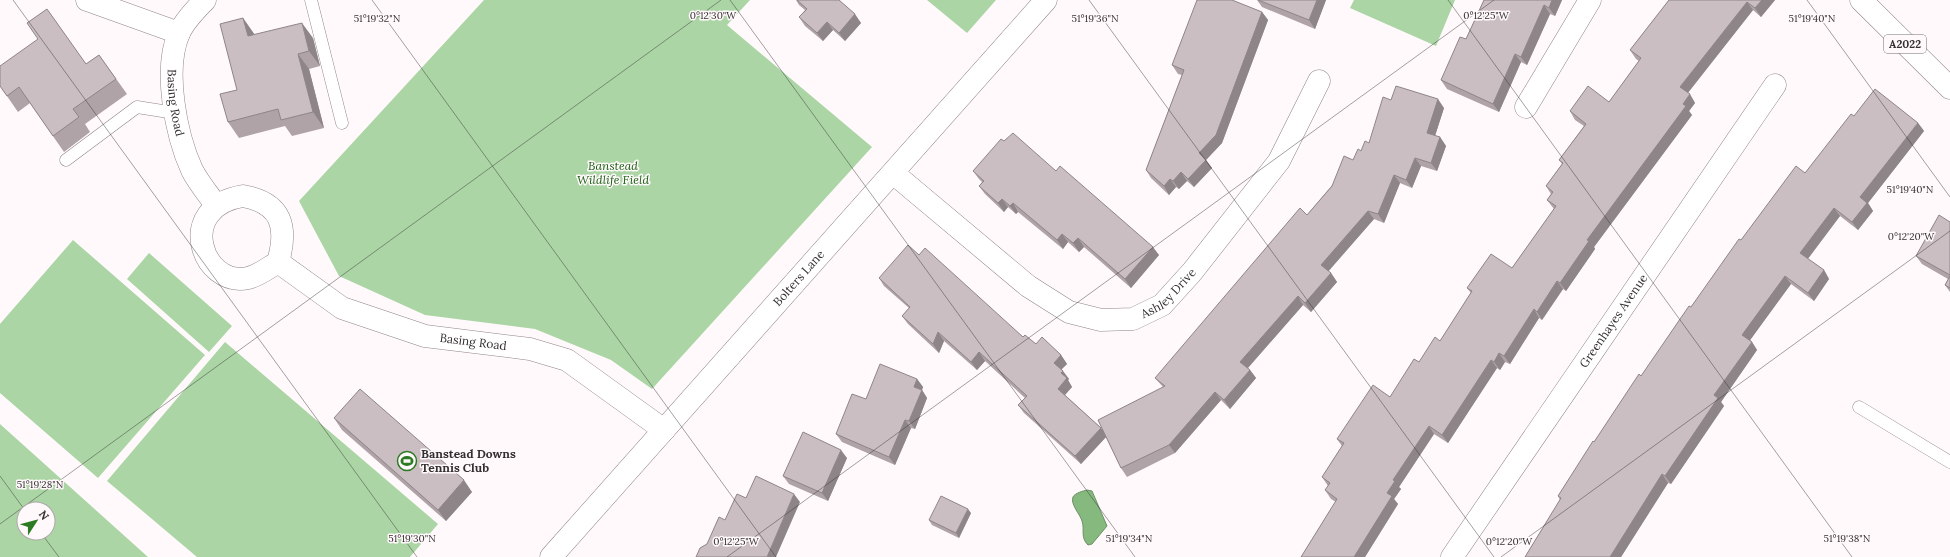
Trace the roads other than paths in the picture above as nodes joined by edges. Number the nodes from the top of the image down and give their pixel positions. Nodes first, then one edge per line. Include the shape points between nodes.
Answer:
1 (87, 0) edge
2 (205, 0) edge
3 (311, 0) edge
4 (1046, 0) edge
5 (1590, 0) edge
6 (1861, 0) edge
7 (179, 33) junction
8 (1319, 81) dead end
9 (1775, 85) dead end
10 (1950, 88) edge
11 (1526, 107) dead end
12 (175, 113) junction
13 (342, 123) dead end
14 (66, 160) dead end
15 (893, 173) junction
16 (216, 205) junction
17 (278, 262) junction
18 (1859, 407) dead end
19 (664, 430) junction
20 (1950, 462) edge
21 (551, 557) edge
22 (1452, 557) edge

1 - 7 street
2 - 7 street, Basing Road
3 - 13 lane
4 - 15 street, Bolters Lane
5 - 11 street
6 - 10 street, A2022
7 - 12 street, Basing Road via 172,61
8 - 15 street, Ashley Drive via 1279,161 1192,272 1162,304 1133,318 1101,320 1070,312 1028,286
9 - 22 street, Greenhayes Avenue
12 - 14 lane via 137,107
12 - 16 street, Basing Road via 179,135 192,171
15 - 19 street, Bolters Lane
16 - 17 street via 229,198 243,196 256,198 268,205 277,216 282,229 283,243
16 - 17 street via 202,227 204,253 211,264 221,272 247,278 259,275
17 - 19 street, Basing Road via 342,308 425,336 530,349 567,360
18 - 20 lane
19 - 21 street, Bolters Lane

